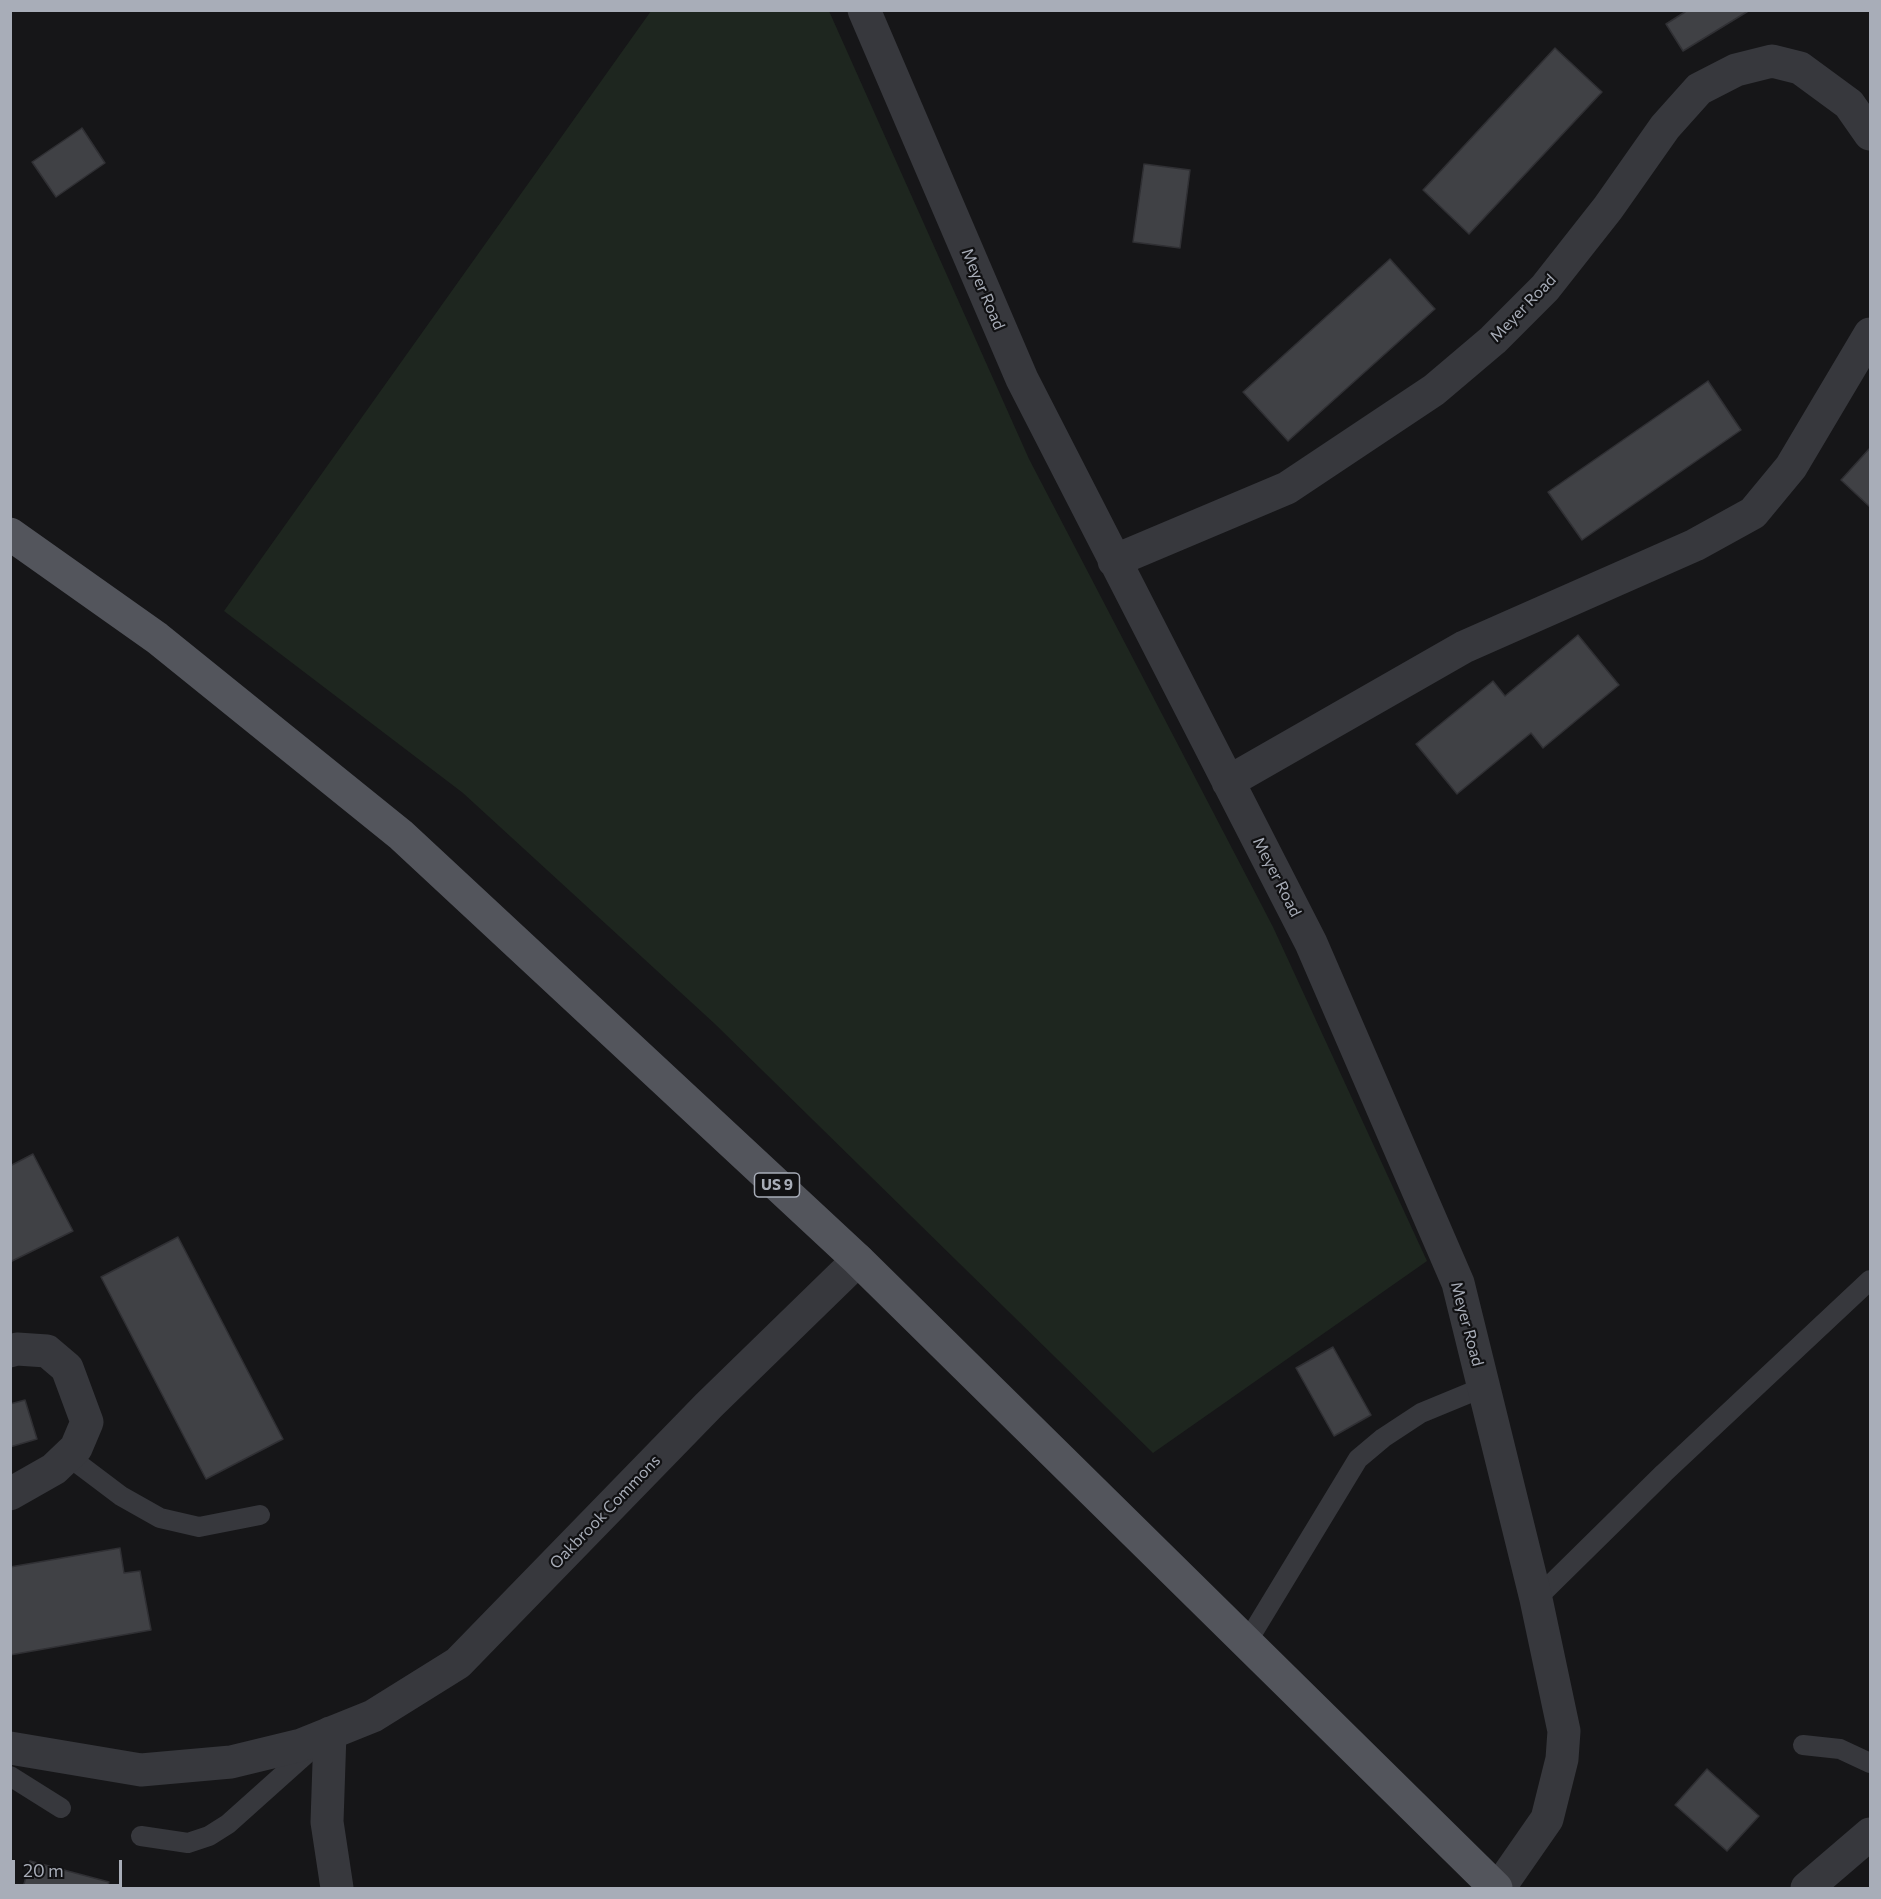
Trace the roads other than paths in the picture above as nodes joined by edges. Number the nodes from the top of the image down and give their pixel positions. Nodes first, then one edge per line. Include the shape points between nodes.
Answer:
1 (864, 10) edge
2 (1870, 134) edge
3 (1870, 334) edge
4 (10, 534) edge
5 (1114, 561) junction
6 (1228, 782) junction
7 (858, 1260) junction
8 (1870, 1280) edge
9 (10, 1352) edge
10 (1484, 1387) junction
11 (68, 1456) junction
12 (10, 1494) edge
13 (260, 1515) dead end
14 (1536, 1599) junction
15 (1247, 1642) junction
16 (330, 1733) junction
17 (1803, 1745) dead end
18 (10, 1748) edge
19 (1870, 1763) edge
20 (10, 1776) edge
21 (62, 1808) dead end
22 (141, 1836) dead end
23 (1866, 1839) edge
24 (337, 1888) edge
25 (1498, 1888) edge
26 (1808, 1888) edge
27 (1841, 1888) edge

1 - 5 street, Meyer Road via 1022,380
2 - 5 street, Meyer Road via 1849,104 1800,68 1772,61 1736,70 1699,89 1665,127 1545,288 1434,390 1287,488
3 - 6 street via 1791,467 1753,513 1695,545 1464,646
4 - 7 main road, US 9 via 157,638 401,835
5 - 6 street, Meyer Road
6 - 10 street, Meyer Road via 1311,943 1458,1283
7 - 15 main road, US 9
7 - 16 street, Oakbrook Commons via 709,1405 458,1663 373,1716
8 - 14 lane
9 - 11 street via 47,1351 67,1368 87,1422 76,1448
10 - 14 street, Meyer Road
10 - 15 lane via 1421,1413 1358,1459
11 - 12 street via 54,1469
11 - 13 lane via 121,1496 159,1518 199,1527
14 - 25 street, Meyer Road via 1564,1731 1562,1759 1547,1819
15 - 25 main road, US 9
16 - 18 street, Oakbrook Commons via 301,1745 231,1762 141,1770
16 - 22 lane via 228,1824 209,1836 188,1843
16 - 24 street via 327,1822
17 - 19 lane via 1840,1749
20 - 21 lane
23 - 26 street
23 - 27 street

